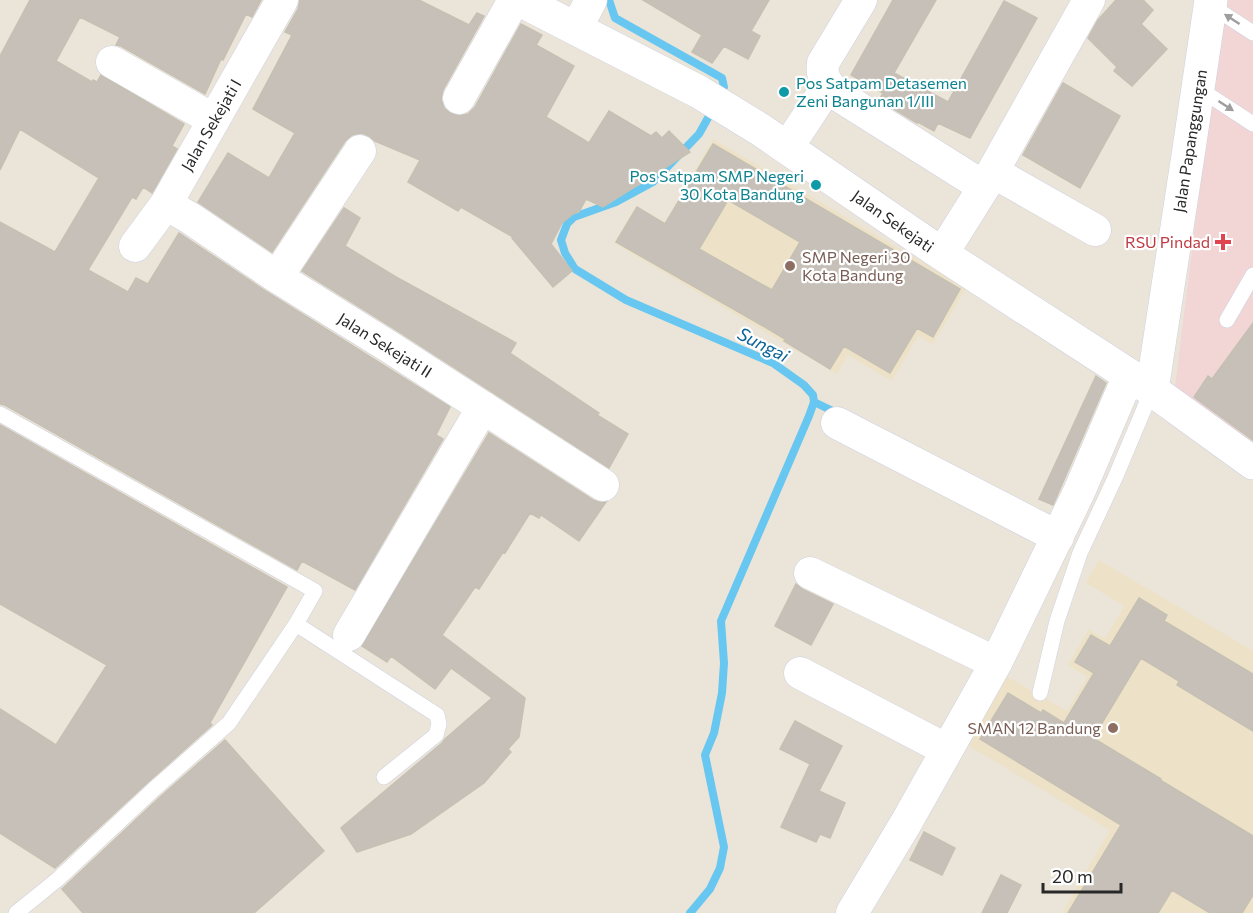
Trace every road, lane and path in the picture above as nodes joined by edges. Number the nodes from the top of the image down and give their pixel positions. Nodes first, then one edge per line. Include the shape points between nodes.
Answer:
1 (282, 0) edge
2 (514, 0) edge
3 (520, 0) edge
4 (591, 0) edge
5 (861, 0) edge
6 (1089, 0) edge
7 (1211, 3) edge
8 (576, 29) junction
9 (1253, 33) edge
10 (112, 62) dead end
11 (828, 86) junction
12 (1198, 88) junction
13 (459, 98) dead end
14 (214, 120) junction
15 (1253, 124) edge
16 (787, 147) junction
17 (360, 151) dead end
18 (988, 179) junction
19 (166, 204) junction
20 (1095, 230) dead end
21 (135, 246) dead end
22 (942, 254) junction
23 (1253, 275) edge
24 (277, 277) junction
25 (1227, 320) dead end
26 (1140, 382) junction
27 (483, 407) junction
28 (0, 414) edge
29 (837, 423) dead end
30 (1253, 463) edge
31 (603, 485) dead end
32 (1058, 537) junction
33 (810, 573) dead end
34 (296, 624) junction
35 (349, 635) dead end
36 (996, 663) junction
37 (800, 673) dead end
38 (1040, 693) dead end
39 (947, 750) junction
40 (384, 777) dead end
41 (16, 913) edge
42 (852, 913) edge

1 - 14 street, Jalan Sekejati I
2 - 13 street
3 - 8 street, Jalan Sekejati
4 - 8 street
5 - 11 street via 823,63 822,75
6 - 18 street
9 -> 7 lane
7 - 12 street, Jalan Papanggungan
8 - 16 street, Jalan Sekejati via 712,100
10 - 14 street
11 - 16 street
11 - 18 street
12 -> 15 lane
12 - 26 street, Jalan Papanggungan
14 - 19 street, Jalan Sekejati I
16 - 22 street, Jalan Sekejati
17 - 24 street
18 - 20 street
18 - 22 street
19 - 21 street, Jalan Sekejati I
19 - 24 street, Jalan Sekejati II
22 - 26 street, Jalan Sekejati
23 - 25 lane
24 - 27 street, Jalan Sekejati II
26 - 30 street, Jalan Sekejati
26 - 32 street
26 - 38 lane via 1115,478 1080,553 1057,621
27 - 31 street, Jalan Sekejati II
27 - 35 street
28 - 34 lane via 315,591
29 - 32 street
32 - 36 street
33 - 36 street
34 - 40 lane via 437,715 436,735
34 - 41 lane via 229,723
36 - 39 street
37 - 39 street
39 - 42 street

